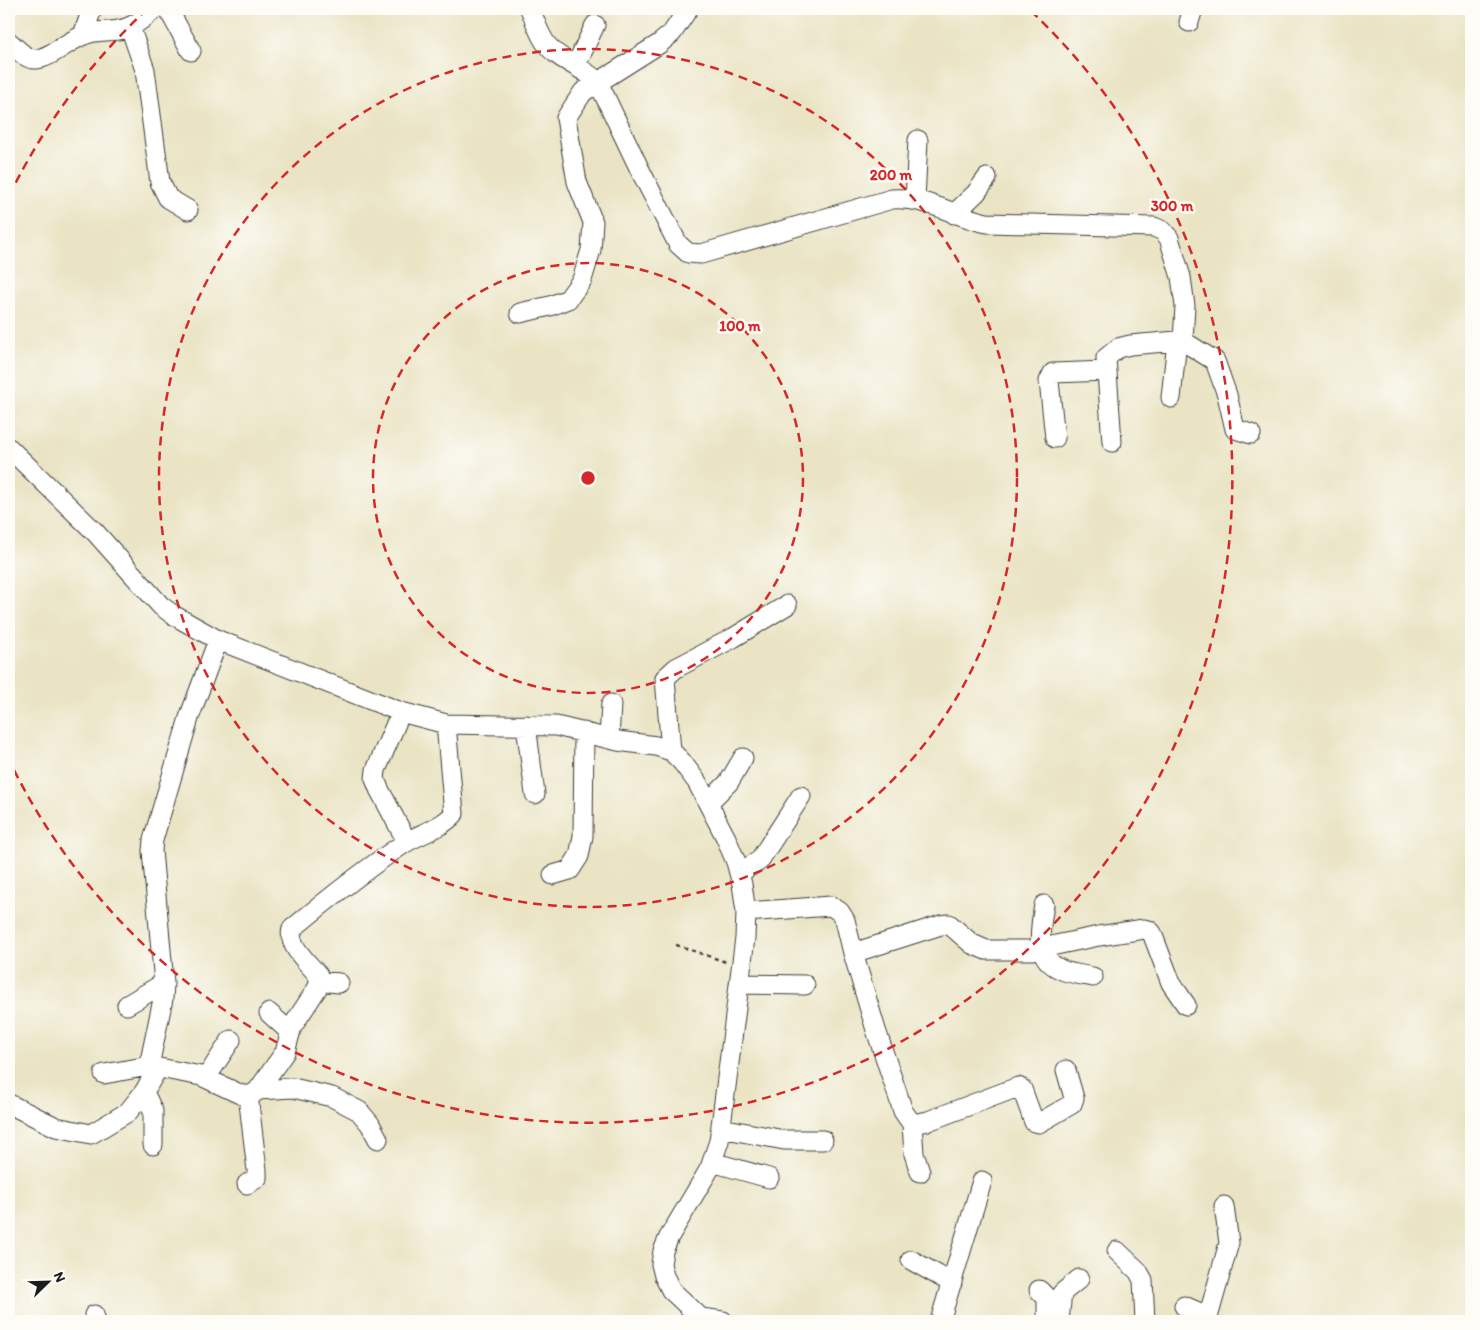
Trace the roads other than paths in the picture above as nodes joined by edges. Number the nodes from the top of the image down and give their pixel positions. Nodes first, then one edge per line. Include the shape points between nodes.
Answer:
1 (92, 9) edge
2 (155, 9) edge
3 (168, 9) edge
4 (530, 9) edge
5 (684, 11) edge
6 (595, 25) dead end
7 (130, 27) junction
8 (83, 35) junction
9 (9, 42) edge
10 (190, 51) dead end
11 (576, 65) junction
12 (598, 82) junction
13 (918, 140) dead end
14 (988, 178) dead end
15 (915, 200) junction
16 (188, 210) dead end
17 (954, 214) junction
18 (520, 313) dead end
19 (1180, 341) junction
20 (1107, 371) junction
21 (1171, 398) dead end
22 (1251, 434) dead end
23 (1055, 438) dead end
24 (1112, 442) dead end
25 (9, 448) edge
26 (787, 605) dead end
27 (218, 640) junction
28 (611, 704) dead end
29 (401, 712) junction
30 (446, 724) junction
31 (526, 725) junction
32 (584, 732) junction
33 (609, 739) junction
34 (671, 752) junction
35 (743, 758) dead end
36 (535, 794) dead end
37 (801, 796) dead end
38 (708, 803) junction
39 (407, 842) junction
40 (739, 873) junction
41 (553, 875) dead end
42 (1044, 905) dead end
43 (746, 912) junction
44 (1041, 949) junction
45 (853, 953) junction
46 (740, 975) junction
47 (1093, 977) dead end
48 (320, 981) junction
49 (164, 983) junction
50 (339, 983) dead end
51 (806, 985) dead end
52 (127, 1005) dead end
53 (1186, 1005) dead end
54 (269, 1013) dead end
55 (290, 1032) junction
56 (232, 1040) dead end
57 (154, 1067) junction
58 (1066, 1070) dead end
59 (104, 1074) dead end
60 (206, 1078) junction
61 (144, 1092) junction
62 (253, 1092) junction
63 (9, 1104) edge
64 (912, 1124) junction
65 (721, 1128) junction
66 (378, 1140) dead end
67 (823, 1140) dead end
68 (153, 1145) dead end
69 (712, 1162) junction
70 (920, 1172) dead end
71 (769, 1178) dead end
72 (982, 1181) dead end
73 (247, 1184) dead end
74 (1224, 1206) dead end
75 (1117, 1252) dead end
76 (911, 1260) dead end
77 (1079, 1279) dead end
78 (952, 1282) junction
79 (1039, 1290) dead end
80 (1184, 1306) dead end
81 (703, 1320) edge
82 (723, 1321) edge
83 (940, 1321) edge
84 (1048, 1321) edge
85 (1059, 1321) edge
86 (1145, 1321) edge
87 (1197, 1321) edge
88 (1207, 1321) edge

1 - 8 street
2 - 7 street
3 - 10 street
4 - 11 street via 546,44
5 - 12 street via 672,33 659,44
6 - 11 street
7 - 8 street
7 - 16 street via 145,70 160,182 168,198
8 - 9 street via 34,59
11 - 12 street
12 - 15 street via 678,244 688,253 701,254 892,198
12 - 18 street via 583,92 566,118 577,182 593,222 591,250 582,280 568,299
13 - 15 street
14 - 17 street
15 - 17 street
17 - 19 street via 987,223 1154,227 1163,231 1169,238 1184,291
19 - 20 street via 1130,344 1118,348 1106,358
19 - 21 street
19 - 22 street via 1215,361 1235,429
20 - 23 street via 1053,373 1049,380
20 - 24 street
25 - 27 street via 95,532 161,606
26 - 34 street via 676,668 665,678
27 - 29 street
27 - 49 street via 189,718 153,840
28 - 33 street
29 - 30 street
29 - 39 street via 375,779
30 - 31 street
30 - 39 street via 454,814 446,823
31 - 32 street via 556,726
31 - 36 street
32 - 33 street
32 - 41 street via 583,836 579,856 570,870
33 - 34 street via 656,746
34 - 38 street via 682,762
35 - 38 street via 729,782
37 - 40 street via 759,861
38 - 40 street
39 - 48 street via 351,880 292,929 292,943
40 - 43 street
42 - 44 street
43 - 45 street via 831,906 845,920
43 - 46 street
44 - 45 street via 986,950 949,924
44 - 47 street via 1050,964 1064,971
44 - 53 street via 1099,936 1149,930 1171,983
45 - 64 street via 903,1111
46 - 51 street
46 - 65 street
48 - 50 street
48 - 55 street
49 - 52 street
49 - 57 street
54 - 55 street
55 - 62 street via 285,1052
56 - 60 street
57 - 59 street
57 - 60 street
57 - 61 street
58 - 64 street via 1074,1098 1072,1104 1039,1123 1034,1122 1022,1089 1018,1087 928,1122
60 - 62 street via 242,1095
61 - 63 street via 128,1112 91,1134 56,1127
61 - 68 street via 153,1111
62 - 66 street via 293,1088 332,1097 359,1110
62 - 73 street via 257,1178
64 - 70 street via 914,1154
65 - 67 street via 784,1140
65 - 69 street
69 - 71 street
69 - 81 street via 669,1237 661,1264 671,1290
72 - 78 street
74 - 88 street via 1229,1243
75 - 86 street via 1143,1280
76 - 78 street
77 - 85 street via 1062,1293
78 - 83 street
79 - 84 street via 1047,1298
80 - 87 street via 1198,1312
81 - 82 street

